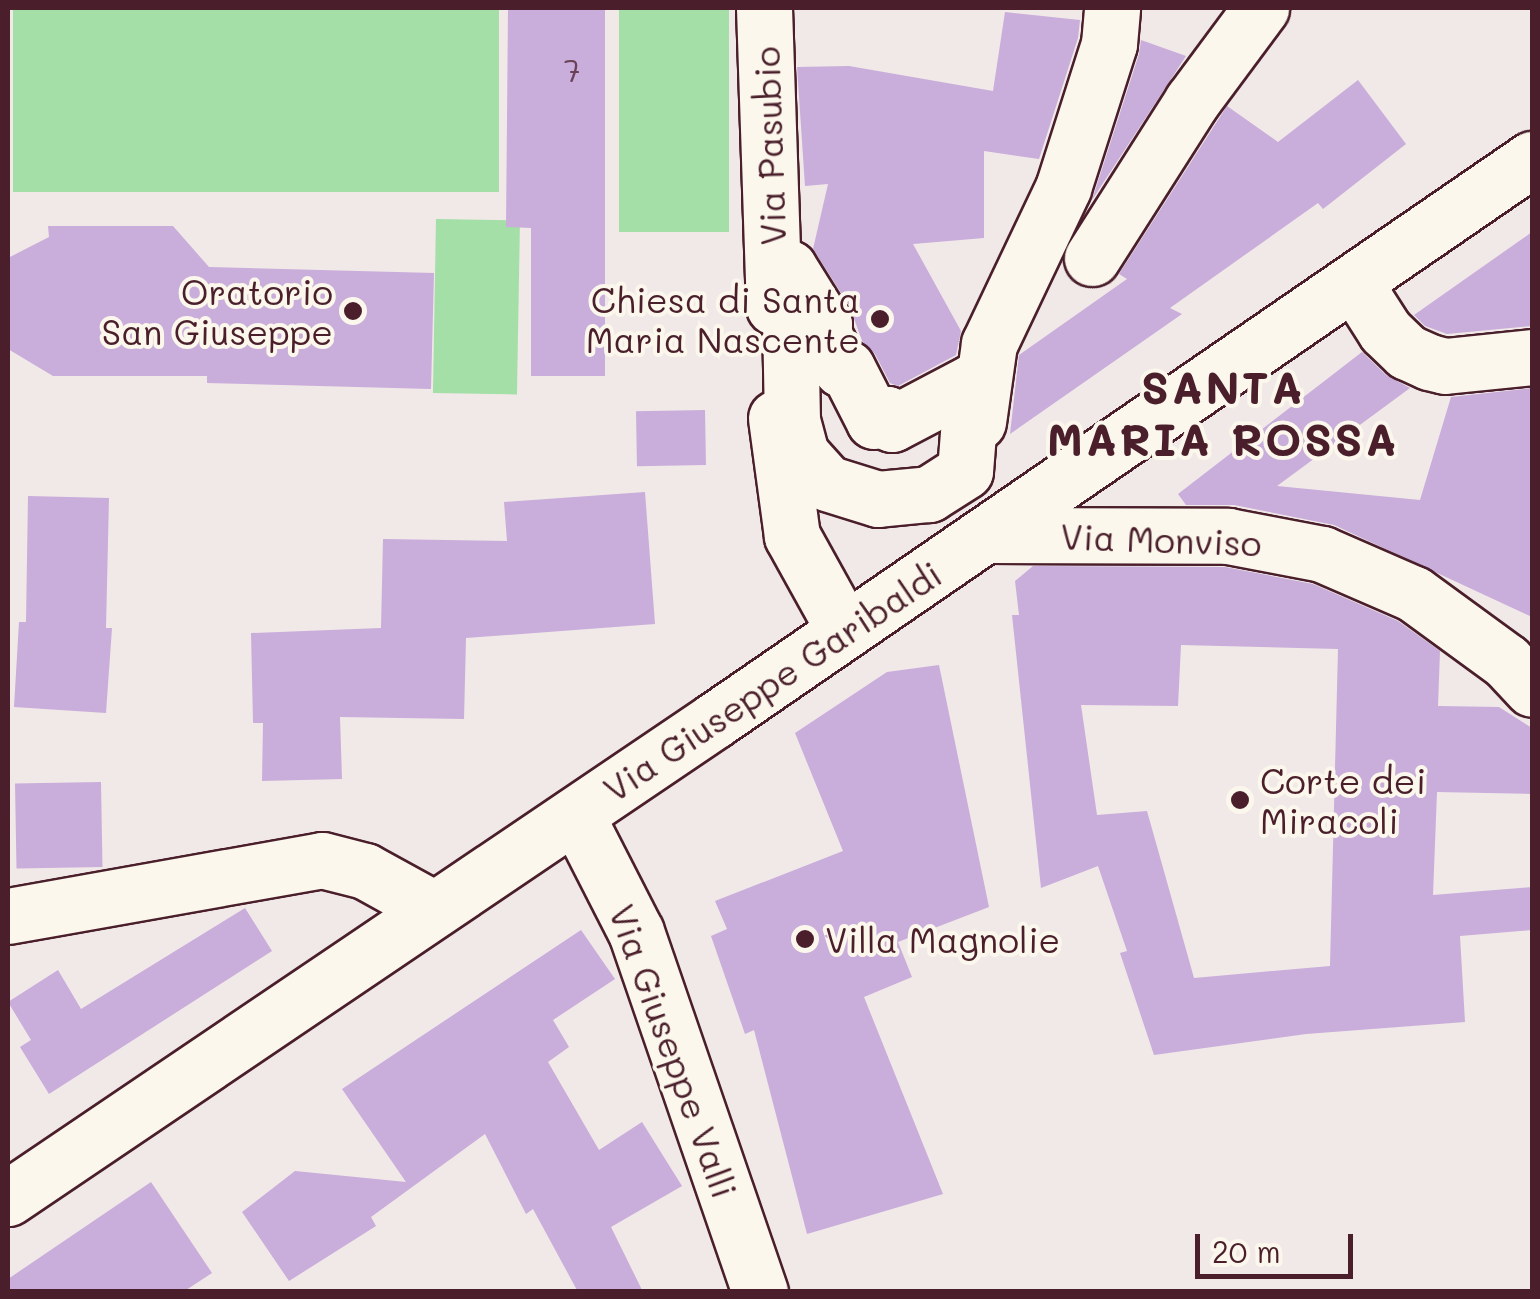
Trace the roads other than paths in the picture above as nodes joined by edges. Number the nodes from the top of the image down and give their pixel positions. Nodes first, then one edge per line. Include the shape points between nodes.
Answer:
1 (764, 8) edge
2 (1112, 8) edge
3 (1262, 8) edge
4 (1532, 159) edge
5 (1092, 258) dead end
6 (1355, 284) junction
7 (1532, 358) edge
8 (801, 454) joint
9 (979, 540) junction
10 (844, 630) junction
11 (1532, 689) edge
12 (576, 815) junction
13 (434, 909) junction
14 (8, 916) edge
15 (8, 1198) edge
16 (760, 1292) edge

1 - 10 street, Via Pasubio via 777,444 792,536
2 - 9 street via 1109,44 1063,188 984,361
3 - 5 street via 1192,102
4 - 6 street, Via Giuseppe Garibaldi
6 - 7 street via 1385,331 1429,362
6 - 9 street, Via Giuseppe Garibaldi
8 - 8 street via 827,482 858,496 929,494 965,471 972,382 892,424 887,414 874,421 788,268 792,421
9 - 10 street, Via Giuseppe Garibaldi
9 - 11 street, Via Monviso via 1228,536 1322,554 1414,594
10 - 12 street, Via Giuseppe Garibaldi
12 - 13 street, Via Giuseppe Garibaldi
12 - 16 street, Via Giuseppe Valli via 636,932
13 - 14 street via 365,871 322,860
13 - 15 street, Via Giuseppe Garibaldi

